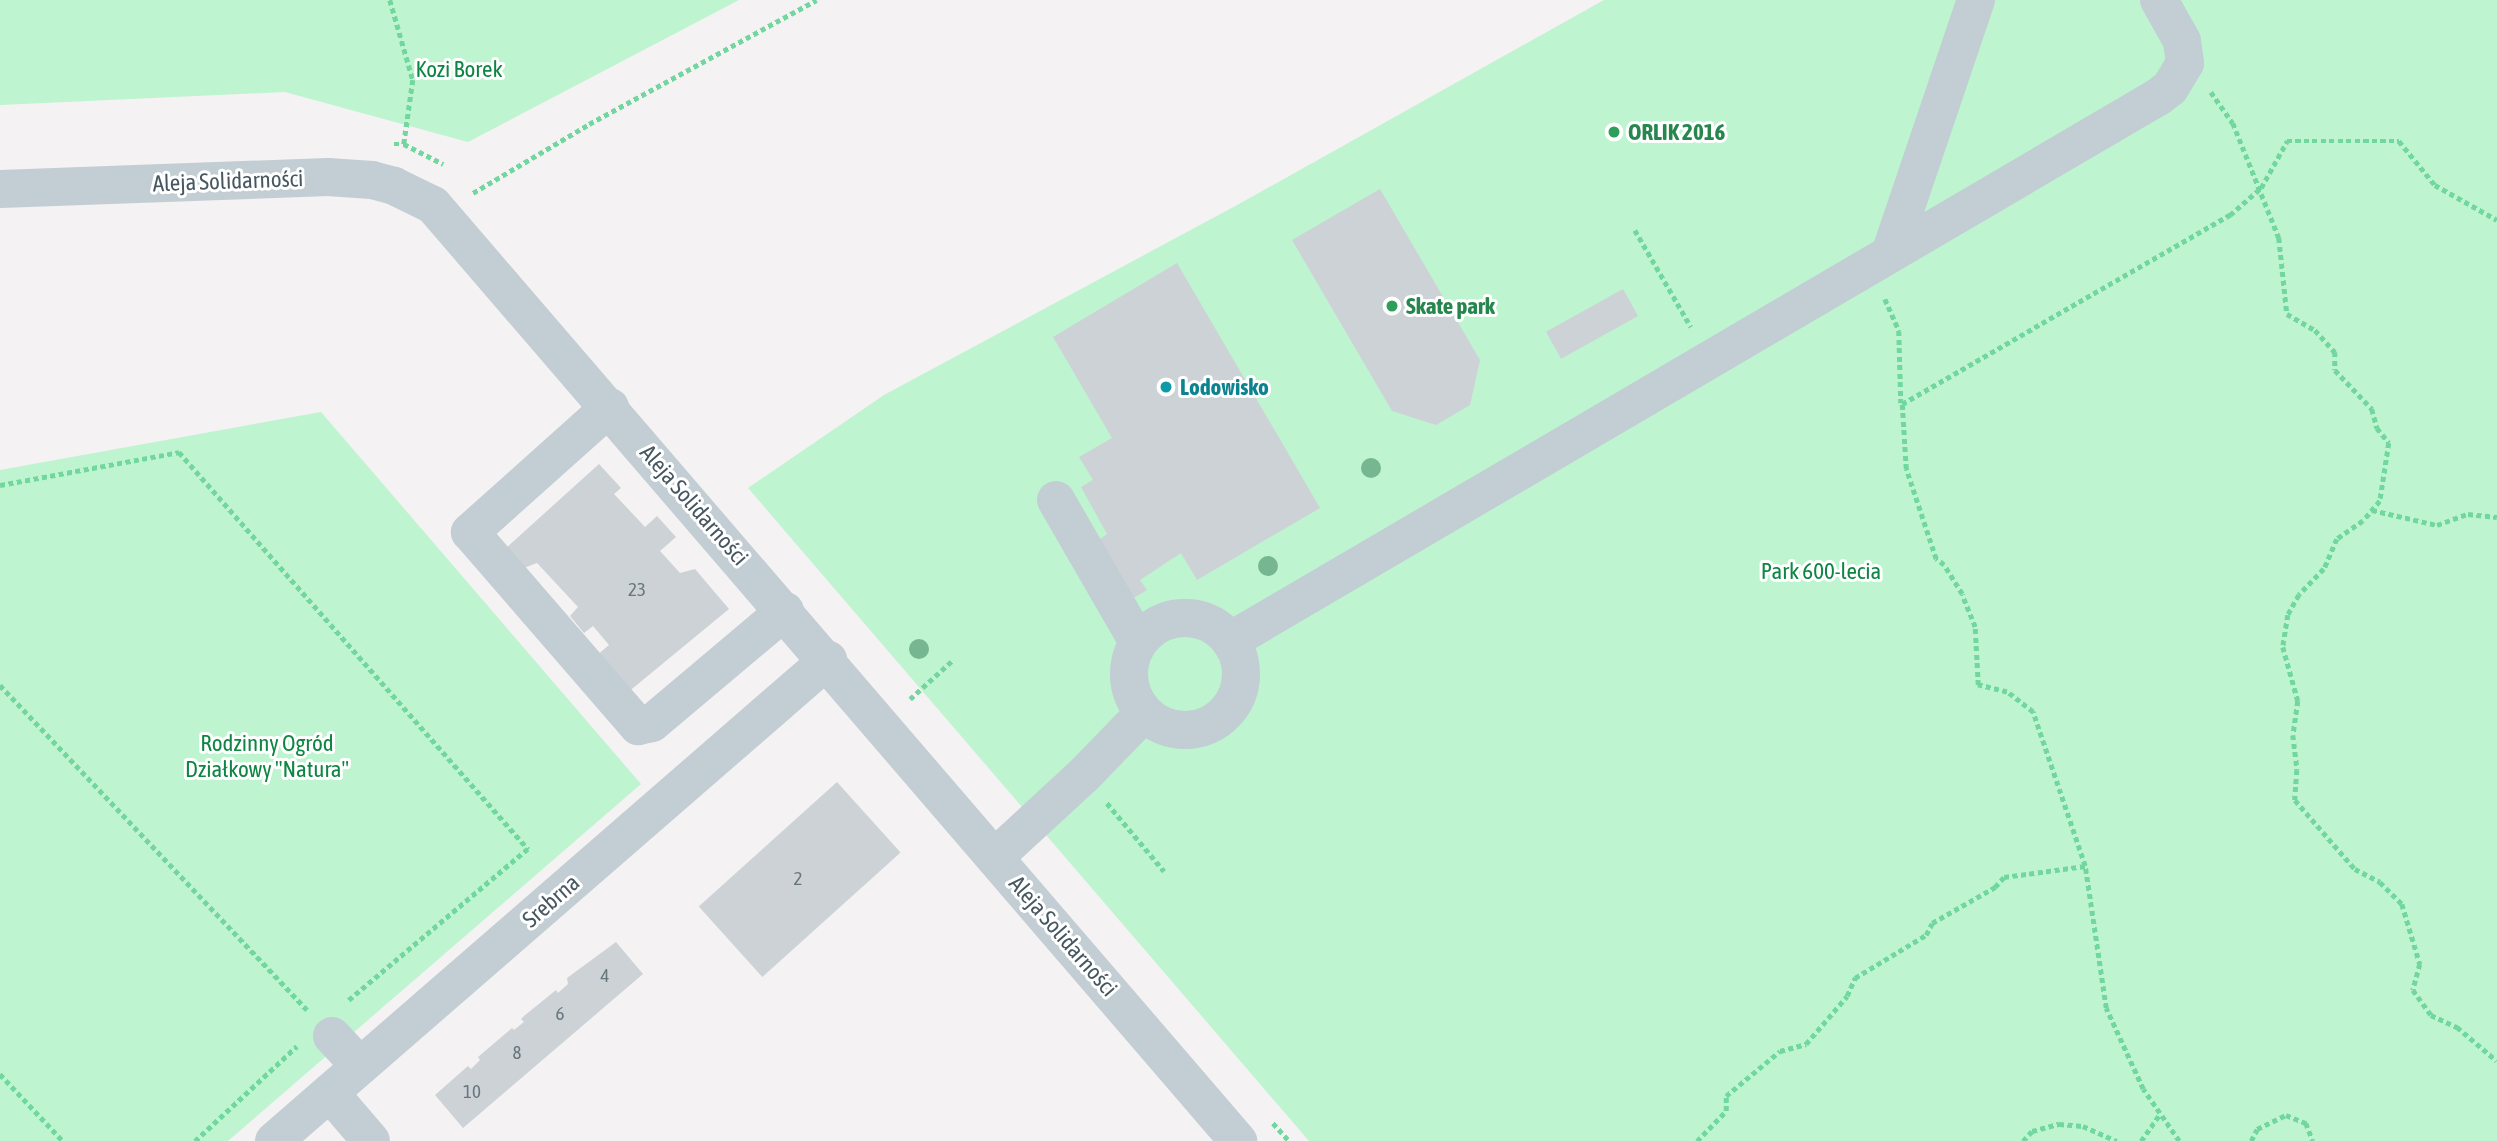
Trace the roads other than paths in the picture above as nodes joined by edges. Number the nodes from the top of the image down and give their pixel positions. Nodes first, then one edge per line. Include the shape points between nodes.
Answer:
1 (1976, 0) edge
2 (2159, 0) edge
3 (0, 189) edge
4 (1880, 257) junction
5 (610, 407) junction
6 (1056, 500) dead end
7 (785, 611) junction
8 (1230, 641) junction
9 (1138, 642) junction
10 (828, 660) junction
11 (1144, 713) junction
12 (995, 856) junction
13 (326, 1030) road end
14 (360, 1066) junction
15 (330, 1093) junction
16 (274, 1141) edge
17 (371, 1141) edge
18 (1238, 1141) edge

1 - 4 street
2 - 4 street via 2182,41 2185,63 2180,76 2158,97
3 - 5 street, Aleja Solidarności via 328,177 394,186 422,197 445,216
4 - 8 street
5 - 7 street, Aleja Solidarności
5 - 7 street via 470,531 558,634 638,726 652,723
6 - 9 street
7 - 10 street, Aleja Solidarności
8 - 9 street via 1201,620 1184,618 1166,621
8 - 11 street via 1241,676 1237,695 1220,717 1196,729 1177,730
9 - 11 street via 1128,671 1135,701
10 - 12 street, Aleja Solidarności
10 - 14 street, Srebrna
11 - 12 street
12 - 18 street, Aleja Solidarności
13 - 14 street
14 - 15 street, Srebrna
15 - 16 street, Srebrna
15 - 17 street

